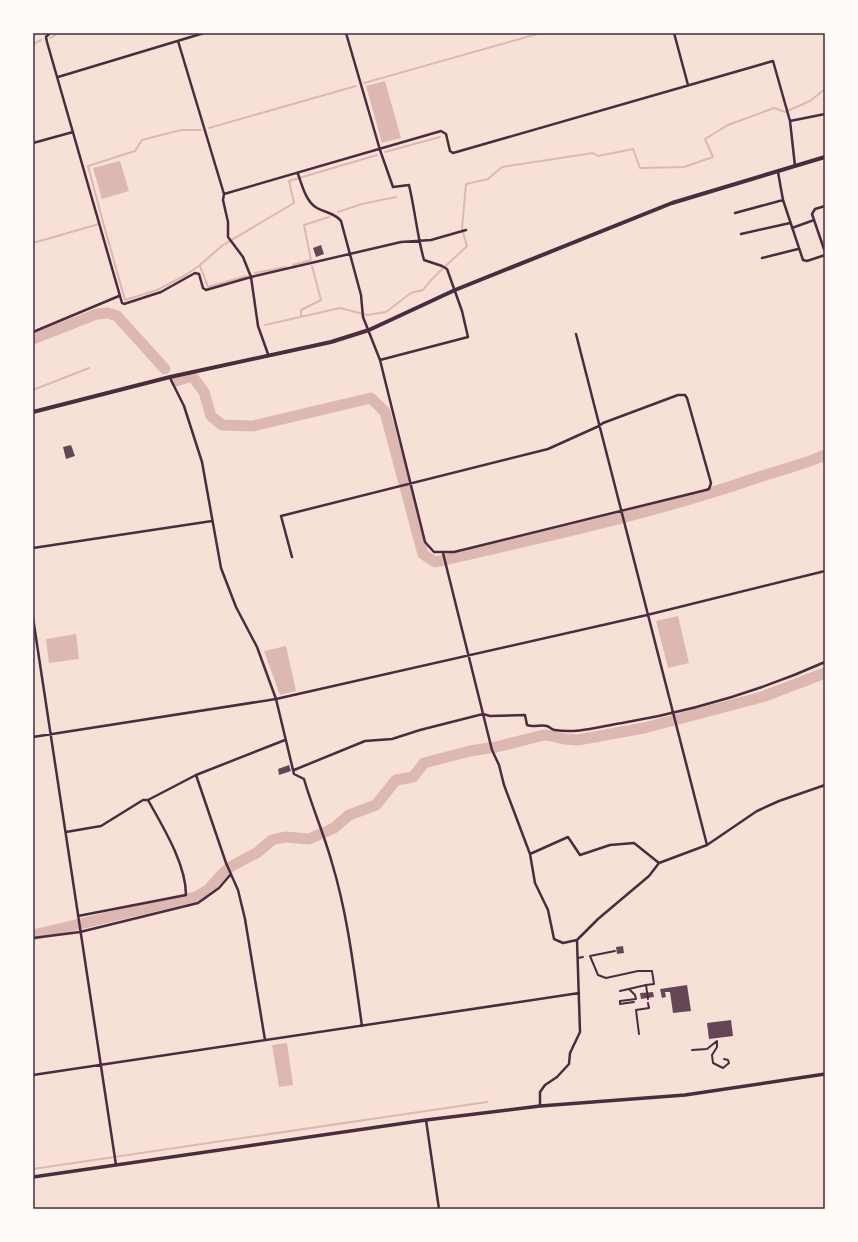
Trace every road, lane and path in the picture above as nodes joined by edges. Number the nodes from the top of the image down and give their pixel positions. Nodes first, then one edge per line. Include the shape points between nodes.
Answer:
1 (50, 33) edge
2 (204, 33) edge
3 (346, 33) edge
4 (674, 33) edge
5 (178, 41) junction
6 (58, 77) junction
7 (688, 85) junction
8 (825, 114) edge
9 (790, 121) junction
10 (73, 132) junction
11 (33, 144) edge
12 (380, 150) junction
13 (825, 157) edge
14 (796, 166) junction
15 (778, 172) junction
16 (298, 174) junction
17 (224, 194) junction
18 (783, 200) junction
19 (825, 206) edge
20 (735, 213) dead end
21 (814, 220) junction
22 (790, 223) junction
23 (792, 228) junction
24 (466, 230) dead end
25 (742, 234) dead end
26 (419, 241) junction
27 (798, 249) junction
28 (825, 253) edge
29 (350, 254) junction
30 (762, 258) dead end
31 (252, 277) junction
32 (454, 290) junction
33 (119, 296) junction
34 (368, 330) junction
35 (33, 332) edge
36 (576, 334) dead end
37 (268, 354) junction
38 (380, 360) junction
39 (170, 377) junction
40 (33, 412) edge
41 (599, 426) junction
42 (411, 484) junction
43 (621, 511) junction
44 (212, 521) junction
45 (33, 548) edge
46 (443, 553) junction
47 (292, 557) dead end
48 (825, 571) edge
49 (648, 615) junction
50 (33, 618) edge
51 (468, 654) junction
52 (825, 662) edge
53 (276, 699) junction
54 (673, 713) junction
55 (483, 714) junction
56 (50, 735) junction
57 (33, 737) edge
58 (285, 740) junction
59 (294, 770) junction
60 (196, 775) junction
61 (825, 785) edge
62 (148, 800) junction
63 (66, 832) junction
64 (707, 846) junction
65 (530, 854) junction
66 (659, 863) junction
67 (231, 874) junction
68 (78, 916) junction
69 (80, 932) junction
70 (33, 938) edge
71 (577, 940) junction
72 (616, 951) dead end
73 (583, 957) dead end
74 (578, 958) junction
75 (646, 985) junction
76 (630, 989) junction
77 (620, 991) dead end
78 (579, 993) junction
79 (648, 999) dead end
80 (634, 1002) dead end
81 (648, 1003) dead end
82 (362, 1026) junction
83 (639, 1034) dead end
84 (265, 1040) junction
85 (692, 1050) dead end
86 (724, 1059) dead end
87 (100, 1065) junction
88 (825, 1074) edge
89 (33, 1075) edge
90 (540, 1106) junction
91 (426, 1120) junction
92 (116, 1165) junction
93 (33, 1177) edge
94 (439, 1209) edge

1 - 6 street via 46,37
2 - 5 street
3 - 12 street
4 - 7 street
5 - 6 street
5 - 17 street
6 - 10 street
7 - 9 street via 773,61
7 - 12 street via 453,153 450,151 446,134 441,130
8 - 9 street
9 - 14 street
10 - 11 street
10 - 33 street
12 - 16 street
12 - 26 street via 393,188 409,185
13 - 14 main road
14 - 15 main road
15 - 18 street
15 - 32 main road via 672,203
16 - 17 street
16 - 29 street via 308,201 316,208 338,216
17 - 31 street via 229,239 243,257
18 - 20 street
18 - 22 street
19 - 21 street via 813,211
21 - 23 street
21 - 28 street
22 - 23 street
22 - 25 street
23 - 27 street
24 - 26 street
26 - 29 street via 401,242
26 - 32 street via 424,260 447,269
27 - 28 street via 805,262
27 - 30 street
29 - 31 street
29 - 34 street
31 - 33 street via 206,290 199,274 195,274 162,292 124,304
31 - 37 street via 258,326
32 - 34 main road
32 - 38 street via 468,337
33 - 35 street
34 - 37 main road via 331,342
34 - 38 street
36 - 41 street
37 - 39 main road
38 - 42 street
39 - 40 main road
39 - 44 street via 196,440
41 - 42 street via 548,449
41 - 43 street
41 - 43 street via 685,395 710,483 706,490
42 - 46 street via 425,542 434,552
42 - 47 street via 281,516
43 - 46 street
43 - 49 street
44 - 45 street
44 - 53 street via 221,568 236,607 257,647
46 - 51 street
48 - 49 street
49 - 51 street
49 - 54 street
50 - 56 street
51 - 53 street
51 - 55 street
52 - 54 street via 788,679
53 - 56 street
53 - 58 street
54 - 55 street via 567,731 554,730 547,726 532,728 527,725 525,715
54 - 64 street
55 - 59 street via 392,739 365,741
55 - 65 street via 492,750
56 - 57 street
56 - 63 street
58 - 59 street
58 - 60 street
59 - 82 street via 294,774 304,779 337,882 349,935
60 - 62 street
60 - 67 street
61 - 64 street via 757,811
62 - 63 street via 143,800 100,826
62 - 68 street via 175,852 186,895
63 - 68 street
64 - 66 street
65 - 66 street via 568,837 580,855 610,845 634,843
65 - 71 street via 535,884 548,910 554,939 563,943
66 - 71 street via 649,876
67 - 69 street via 219,888 198,903
67 - 84 street via 246,919
68 - 69 street
69 - 70 street
69 - 87 street
71 - 74 street
72 - 75 street via 590,956 598,975 606,978 638,971 652,971 654,984
73 - 74 street
74 - 78 street
75 - 76 street
75 - 79 street
76 - 77 street
76 - 80 street via 636,999 620,1001 620,1004
78 - 82 street
78 - 90 street via 580,1032 570,1053 569,1064 540,1092
81 - 83 street via 649,1008 636,1010
82 - 84 street
84 - 87 street
85 - 86 street via 707,1049 717,1041 717,1047 712,1055 713,1063 723,1068 728,1063 728,1060
87 - 89 street
87 - 92 street
88 - 90 street via 685,1095
90 - 91 street
91 - 92 street
91 - 94 street
92 - 93 street

